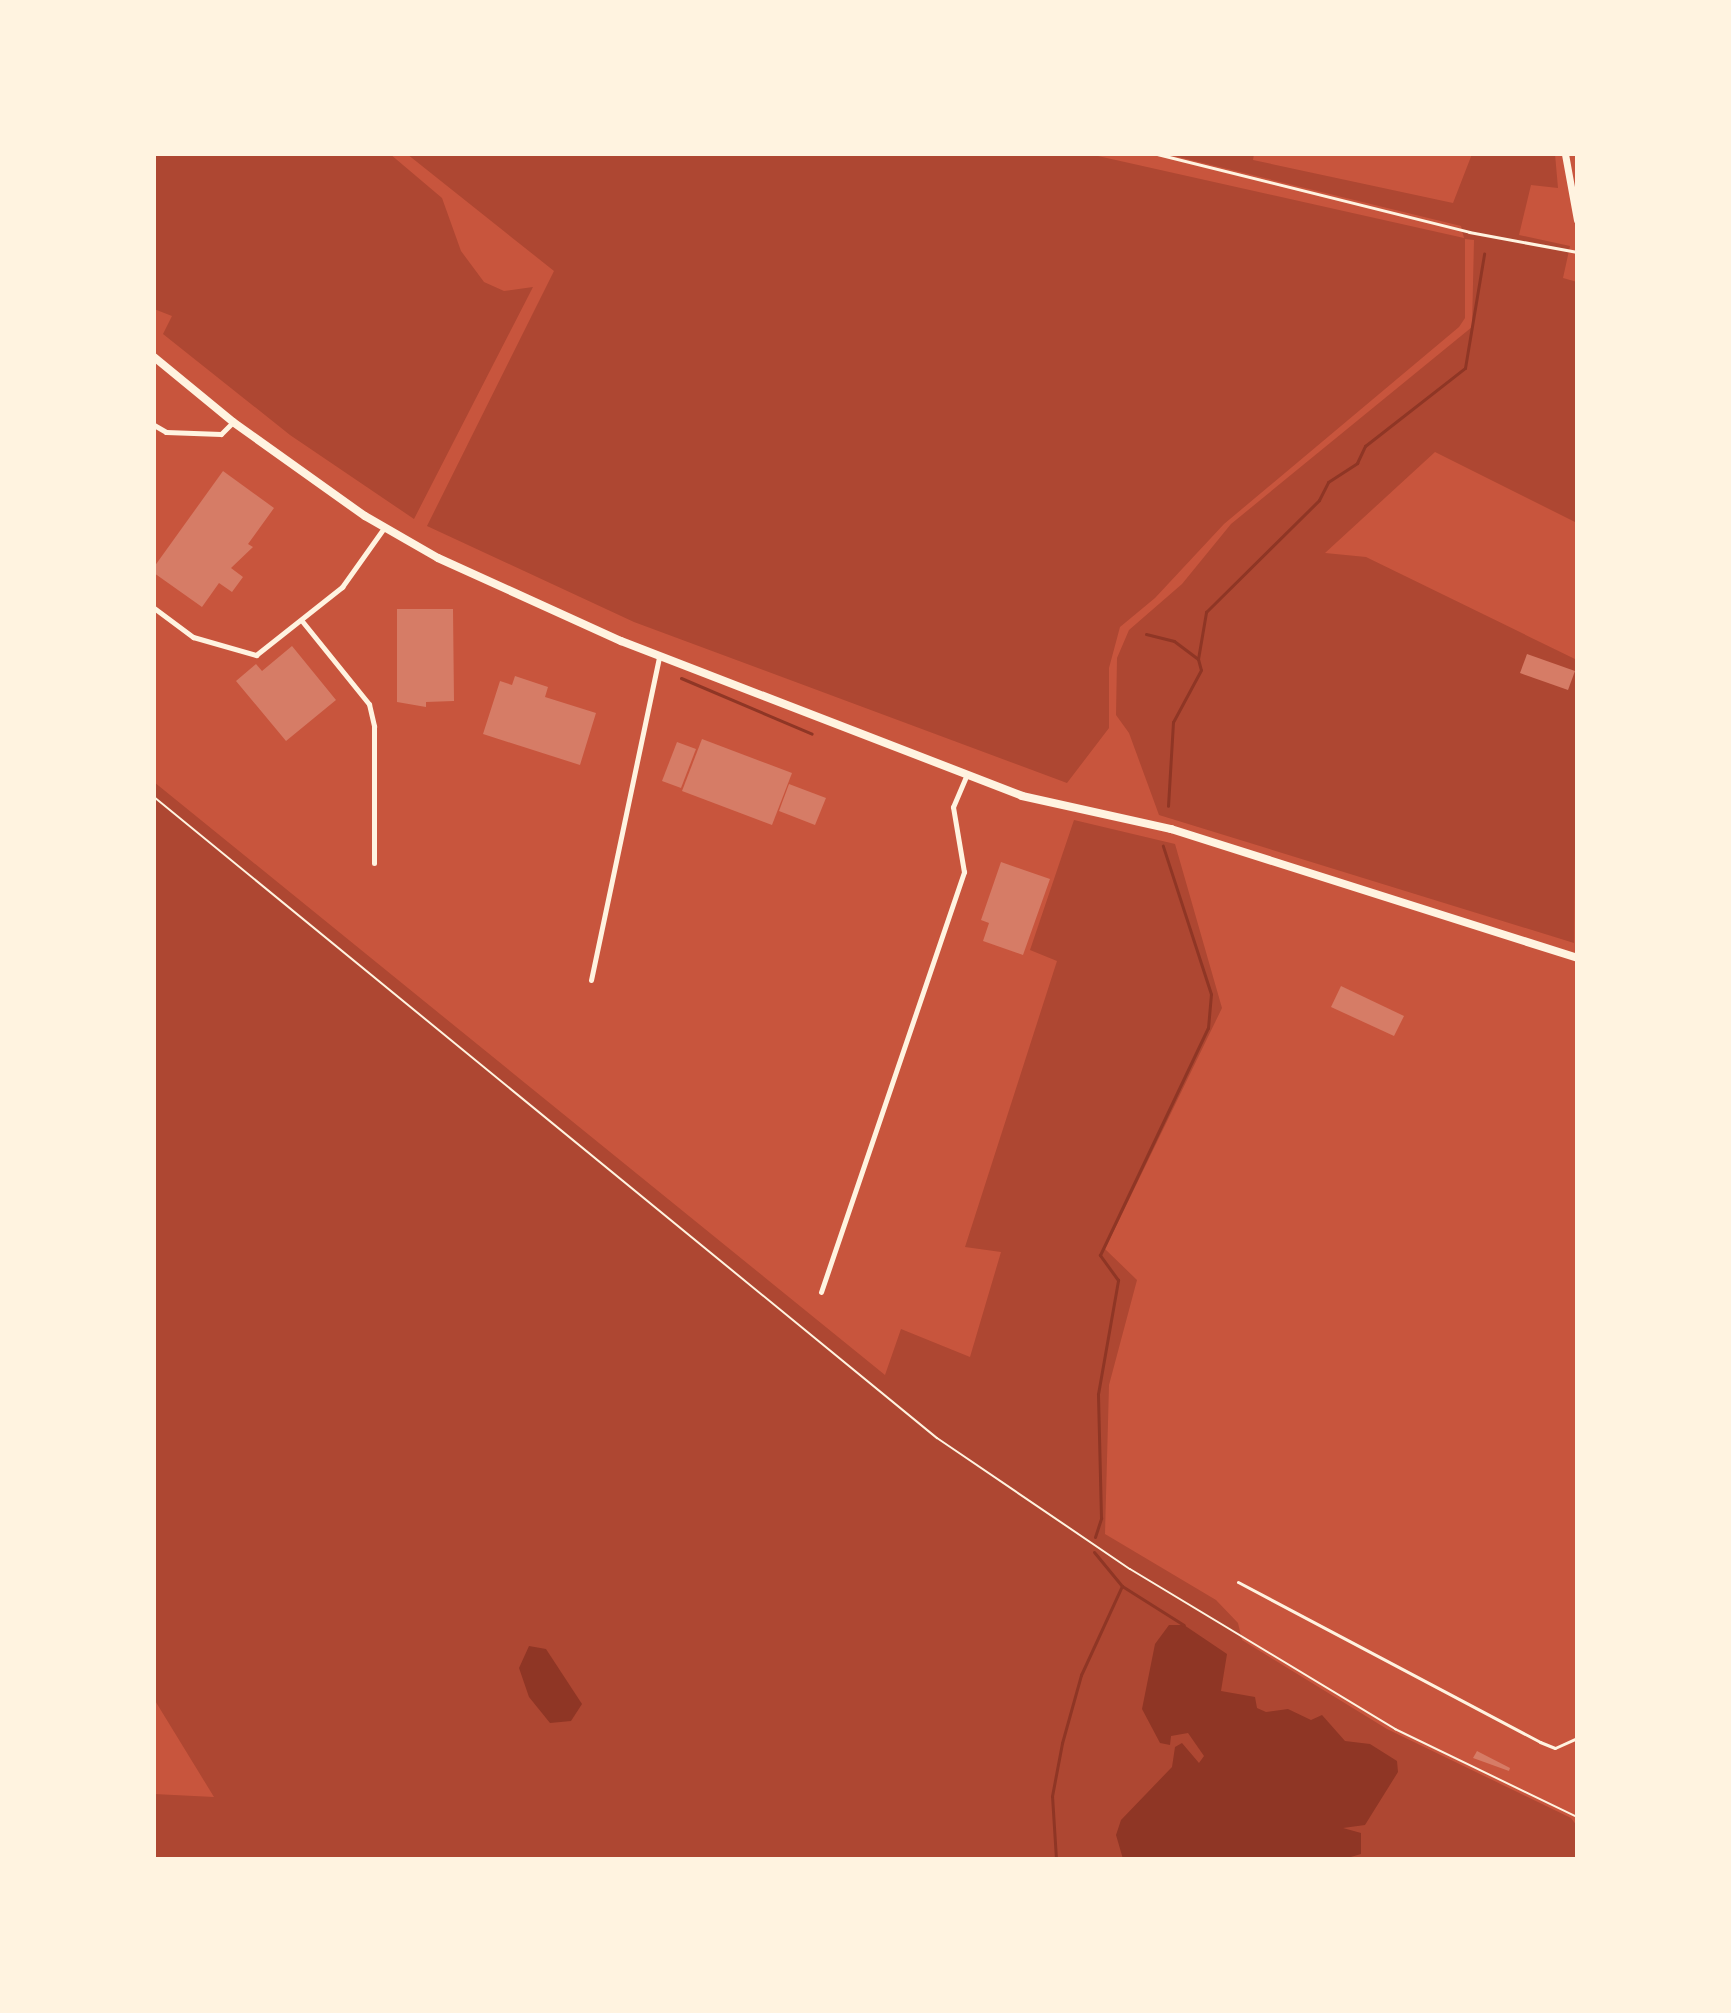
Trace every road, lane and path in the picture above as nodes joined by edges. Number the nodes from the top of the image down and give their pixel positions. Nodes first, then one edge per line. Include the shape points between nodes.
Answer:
1 (1157, 154) edge
2 (1565, 154) edge
3 (1577, 220) edge
4 (1577, 252) edge
5 (154, 357) edge
6 (233, 422) junction
7 (154, 425) edge
8 (221, 434) junction
9 (214, 441) dead end
10 (384, 528) junction
11 (154, 608) edge
12 (302, 621) junction
13 (659, 655) junction
14 (966, 776) junction
15 (154, 797) edge
16 (374, 863) dead end
17 (1577, 958) edge
18 (591, 980) dead end
19 (821, 1292) dead end
20 (1238, 1582) dead end
21 (1577, 1738) edge
22 (1577, 1817) edge

1 - 4 lane via 1469,232
2 - 3 street
5 - 6 main road
6 - 8 street
6 - 10 main road
7 - 8 street via 166,432
8 - 9 street
10 - 12 street via 354,574
10 - 13 main road via 510,593
11 - 12 street via 193,637 249,655 267,651
12 - 16 street via 369,704 374,726
13 - 14 main road
13 - 18 street
14 - 17 main road via 1047,804 1171,829
14 - 19 street via 953,807 964,872
15 - 22 path via 937,1438 1130,1569 1395,1729
20 - 21 lane via 1540,1742 1555,1748

